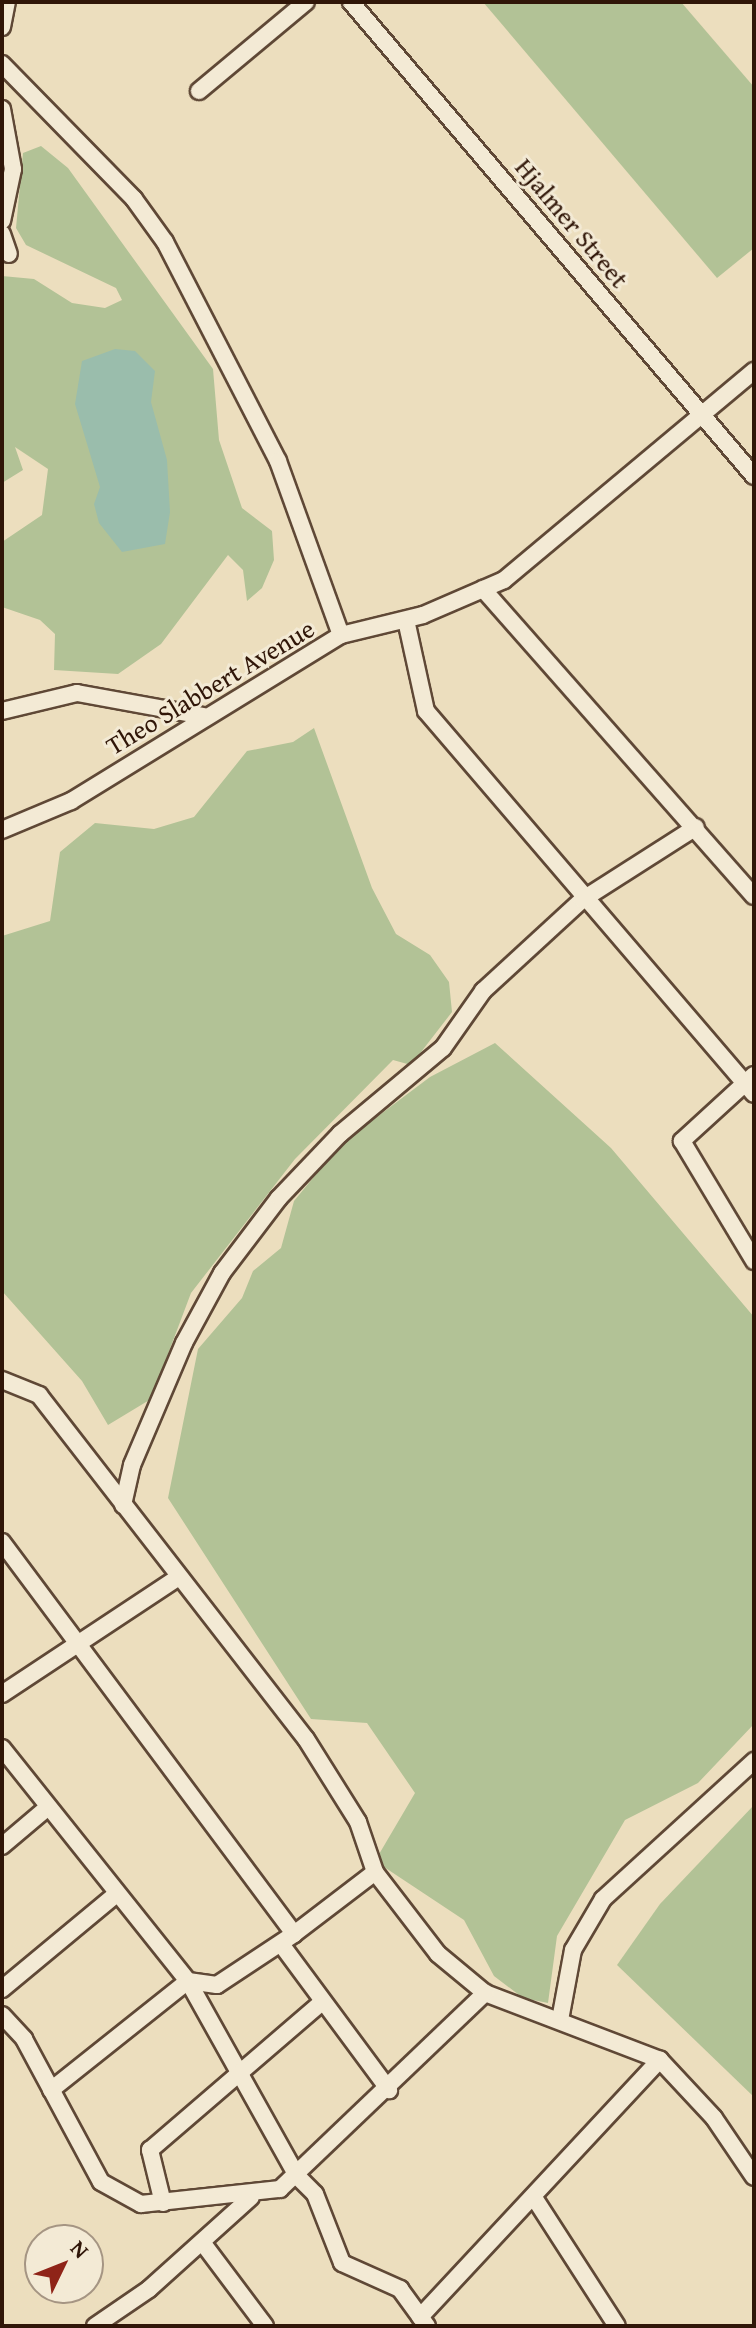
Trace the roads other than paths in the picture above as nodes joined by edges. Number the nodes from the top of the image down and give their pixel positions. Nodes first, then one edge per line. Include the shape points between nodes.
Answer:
1 (7, 2) edge
2 (306, 2) edge
3 (351, 2) edge
4 (2, 27) edge
5 (2, 64) edge
6 (199, 91) dead end
7 (2, 109) edge
8 (2, 221) edge
9 (2, 234) edge
10 (9, 254) dead end
11 (754, 371) edge
12 (702, 416) junction
13 (754, 476) edge
14 (483, 589) junction
15 (406, 620) junction
16 (341, 635) junction
17 (2, 711) edge
18 (204, 716) junction
19 (696, 827) junction
20 (2, 830) edge
21 (754, 896) edge
22 (582, 900) junction
23 (751, 1084) edge
24 (754, 1261) edge
25 (2, 1380) edge
26 (123, 1505) junction
27 (2, 1542) edge
28 (179, 1577) junction
29 (76, 1648) junction
30 (2, 1694) edge
31 (2, 1748) edge
32 (754, 1761) edge
33 (47, 1808) junction
34 (2, 1846) edge
35 (375, 1872) junction
36 (114, 1896) junction
37 (288, 1939) junction
38 (188, 1981) junction
39 (2, 1989) edge
40 (485, 1993) junction
41 (322, 2002) junction
42 (2, 2015) edge
43 (560, 2020) junction
44 (660, 2060) junction
45 (241, 2070) junction
46 (51, 2090) junction
47 (389, 2090) junction
48 (297, 2176) junction
49 (754, 2177) edge
50 (251, 2197) junction
51 (535, 2199) junction
52 (163, 2203) junction
53 (202, 2242) junction
54 (424, 2321) edge
55 (95, 2326) edge
56 (265, 2326) edge
57 (617, 2326) edge

1 - 4 street
2 - 6 street
3 - 12 street, Hjalmer Street
5 - 16 street via 134,199 165,242 278,461
7 - 8 street via 13,169
9 - 10 street
11 - 12 street, Theo Slabbert Avenue
12 - 13 street, Hjalmer Street
12 - 14 street, Theo Slabbert Avenue via 504,580
14 - 15 street, Theo Slabbert Avenue
14 - 19 street
15 - 16 street, Theo Slabbert Avenue
15 - 22 street via 426,711
16 - 18 street, Theo Slabbert Avenue
17 - 18 street via 77,693
18 - 20 street, Theo Slabbert Avenue via 71,801
19 - 21 street
19 - 22 street
22 - 23 street
22 - 26 street via 483,991 443,1048 340,1134 279,1198 222,1273 184,1343 132,1465
23 - 24 street via 682,1141
25 - 26 street via 39,1395
26 - 28 street
27 - 29 street
28 - 29 street
28 - 35 street via 320,1758 358,1822
29 - 30 street
29 - 37 street
31 - 33 street
32 - 43 street via 603,1899 573,1950
33 - 34 street
33 - 36 street
35 - 37 street
35 - 40 street via 438,1954
36 - 38 street
36 - 39 street
37 - 38 street via 217,1985
37 - 41 street
38 - 45 street
38 - 46 street
40 - 43 street
40 - 47 street
41 - 45 street
41 - 47 street
42 - 46 street
43 - 44 street
44 - 49 street via 714,2118
44 - 51 street
45 - 48 street
45 - 52 street via 150,2150
46 - 52 street via 101,2182 141,2204
47 - 48 street
48 - 50 street
48 - 54 street via 315,2194 342,2263 400,2289
50 - 52 street
50 - 53 street
51 - 54 street
51 - 57 street
53 - 55 street
53 - 56 street

